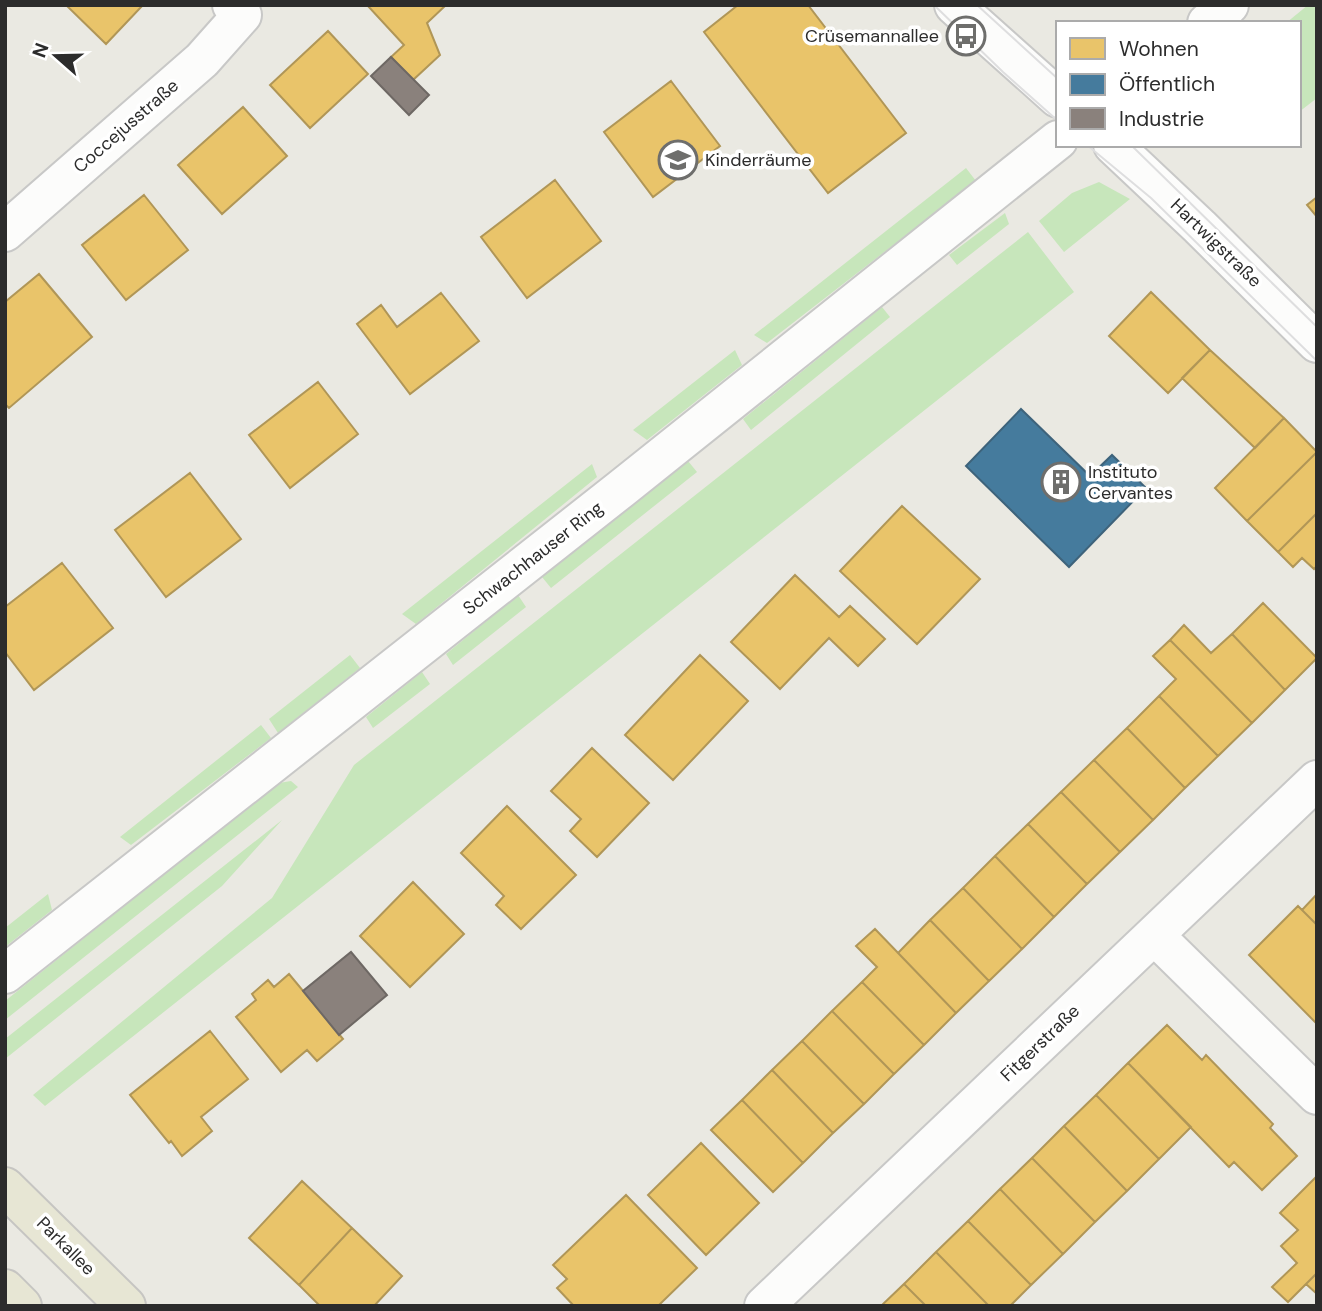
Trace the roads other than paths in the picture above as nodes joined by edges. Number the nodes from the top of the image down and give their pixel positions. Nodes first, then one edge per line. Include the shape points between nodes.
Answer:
1 (954, 5) edge
2 (1229, 5) edge
3 (237, 10) edge
4 (1209, 21) edge
5 (1056, 96) edge
6 (1056, 142) edge
7 (1115, 147) edge
8 (5, 232) edge
9 (1317, 343) edge
10 (1317, 780) edge
11 (1154, 935) junction
12 (5, 974) edge
13 (1317, 1095) edge
14 (5, 1187) edge
15 (5, 1289) edge
16 (22, 1306) edge
17 (126, 1306) edge
18 (764, 1306) edge

1 - 5 street
2 - 4 street
3 - 8 street, Coccejusstraße via 202,60
6 - 12 street, Schwachhauser Ring
7 - 9 street, Hartwigstraße
10 - 11 street, Fitgerstraße
11 - 13 street
11 - 18 street, Fitgerstraße
14 - 17 main road, Parkallee
15 - 16 main road

